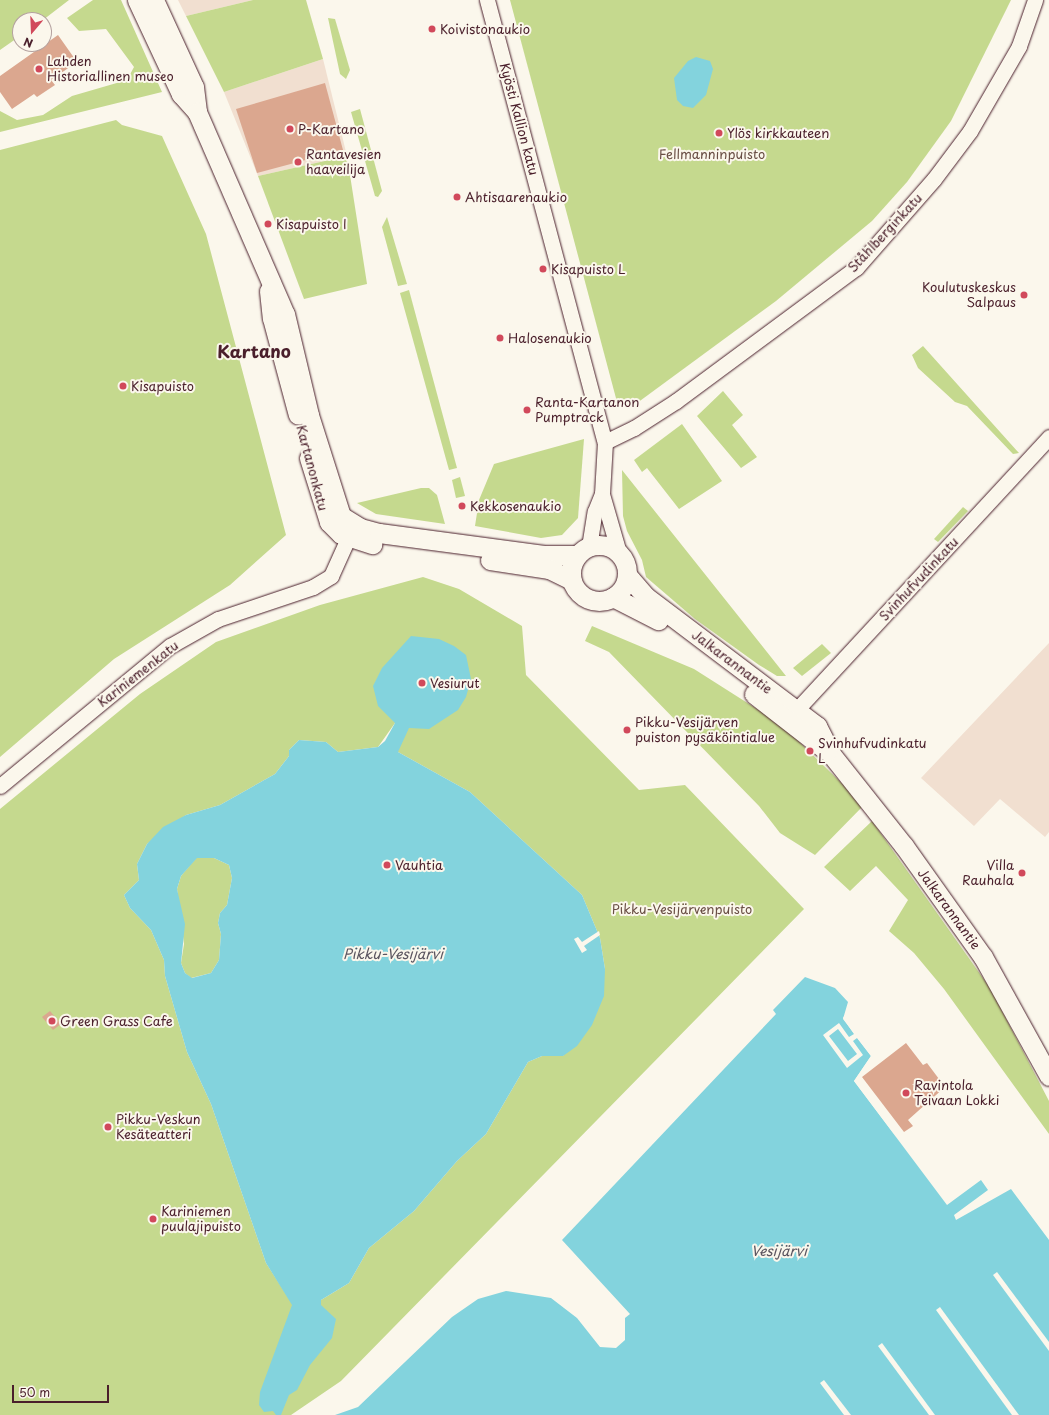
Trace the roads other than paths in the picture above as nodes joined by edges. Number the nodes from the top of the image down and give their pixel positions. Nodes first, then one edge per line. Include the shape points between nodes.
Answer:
1 (137, 0) edge
2 (154, 0) edge
3 (488, 0) edge
4 (1035, 0) edge
5 (197, 112) junction
6 (269, 283) junction
7 (1049, 438) edge
8 (605, 442) junction
9 (602, 494) junction
10 (352, 532) junction
11 (583, 551) junction
12 (619, 553) junction
13 (627, 575) junction
14 (572, 580) junction
15 (613, 597) junction
16 (792, 715) junction
17 (0, 786) edge
18 (1049, 1076) edge

1 - 5 main road, Kartanonkatu via 181,94
2 - 5 main road, Kartanonkatu via 194,87
3 - 8 street, Kyösti Kallion katu
4 - 8 street, Ståhlberginkatu via 1019,46 970,131 934,179 856,268 676,401 634,428
5 - 6 main road, Kartanonkatu
6 - 10 main road, Kartanonkatu via 285,314 309,415 338,510
6 - 10 main road, Kartanonkatu via 272,318 322,506 334,529
7 - 16 street, Svinhufvudinkatu
8 - 9 street, Kyösti Kallion katu
9 - 11 street, Kyösti Kallion katu
9 - 12 street, Kyösti Kallion katu
10 - 11 main road, Kartanonkatu via 379,533 544,555
10 - 14 main road, Kartanonkatu via 549,569
10 - 17 street, Kariniemenkatu via 331,576 313,587 218,619 170,646
11 - 12 main road via 605,545
11 - 14 main road via 572,566
12 - 13 main road
13 - 15 main road via 625,584
13 - 16 main road, Jalkarannantie via 645,596
14 - 15 main road via 582,595 590,600
15 - 16 main road, Jalkarannantie via 650,613
16 - 18 main road, Jalkarannantie via 816,726 831,754 904,846 984,957

